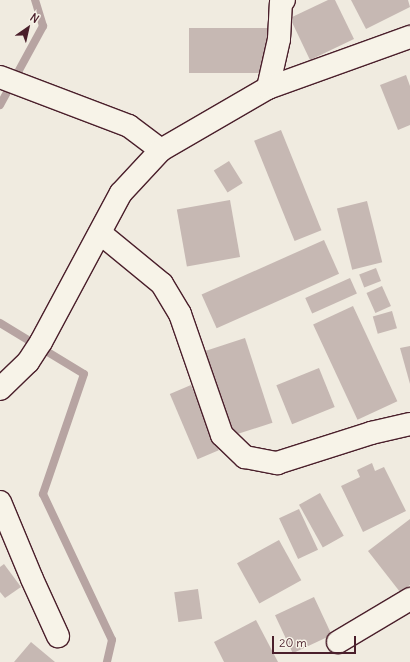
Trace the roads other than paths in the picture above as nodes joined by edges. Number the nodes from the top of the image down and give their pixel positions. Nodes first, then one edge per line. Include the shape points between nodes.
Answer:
1 (284, 0) edge
2 (410, 37) edge
3 (0, 77) edge
4 (268, 88) junction
5 (161, 150) junction
6 (100, 233) junction
7 (0, 389) edge
8 (410, 424) edge
9 (0, 502) edge
10 (410, 599) edge
11 (58, 636) dead end
12 (338, 642) dead end

1 - 4 street via 281,3 279,39
2 - 4 street
3 - 5 street via 129,126
4 - 5 street
5 - 6 street via 121,193
6 - 7 street via 41,342 28,362
6 - 8 street via 162,284 180,314 222,435 244,457 276,463 371,433
9 - 11 street
10 - 12 street

